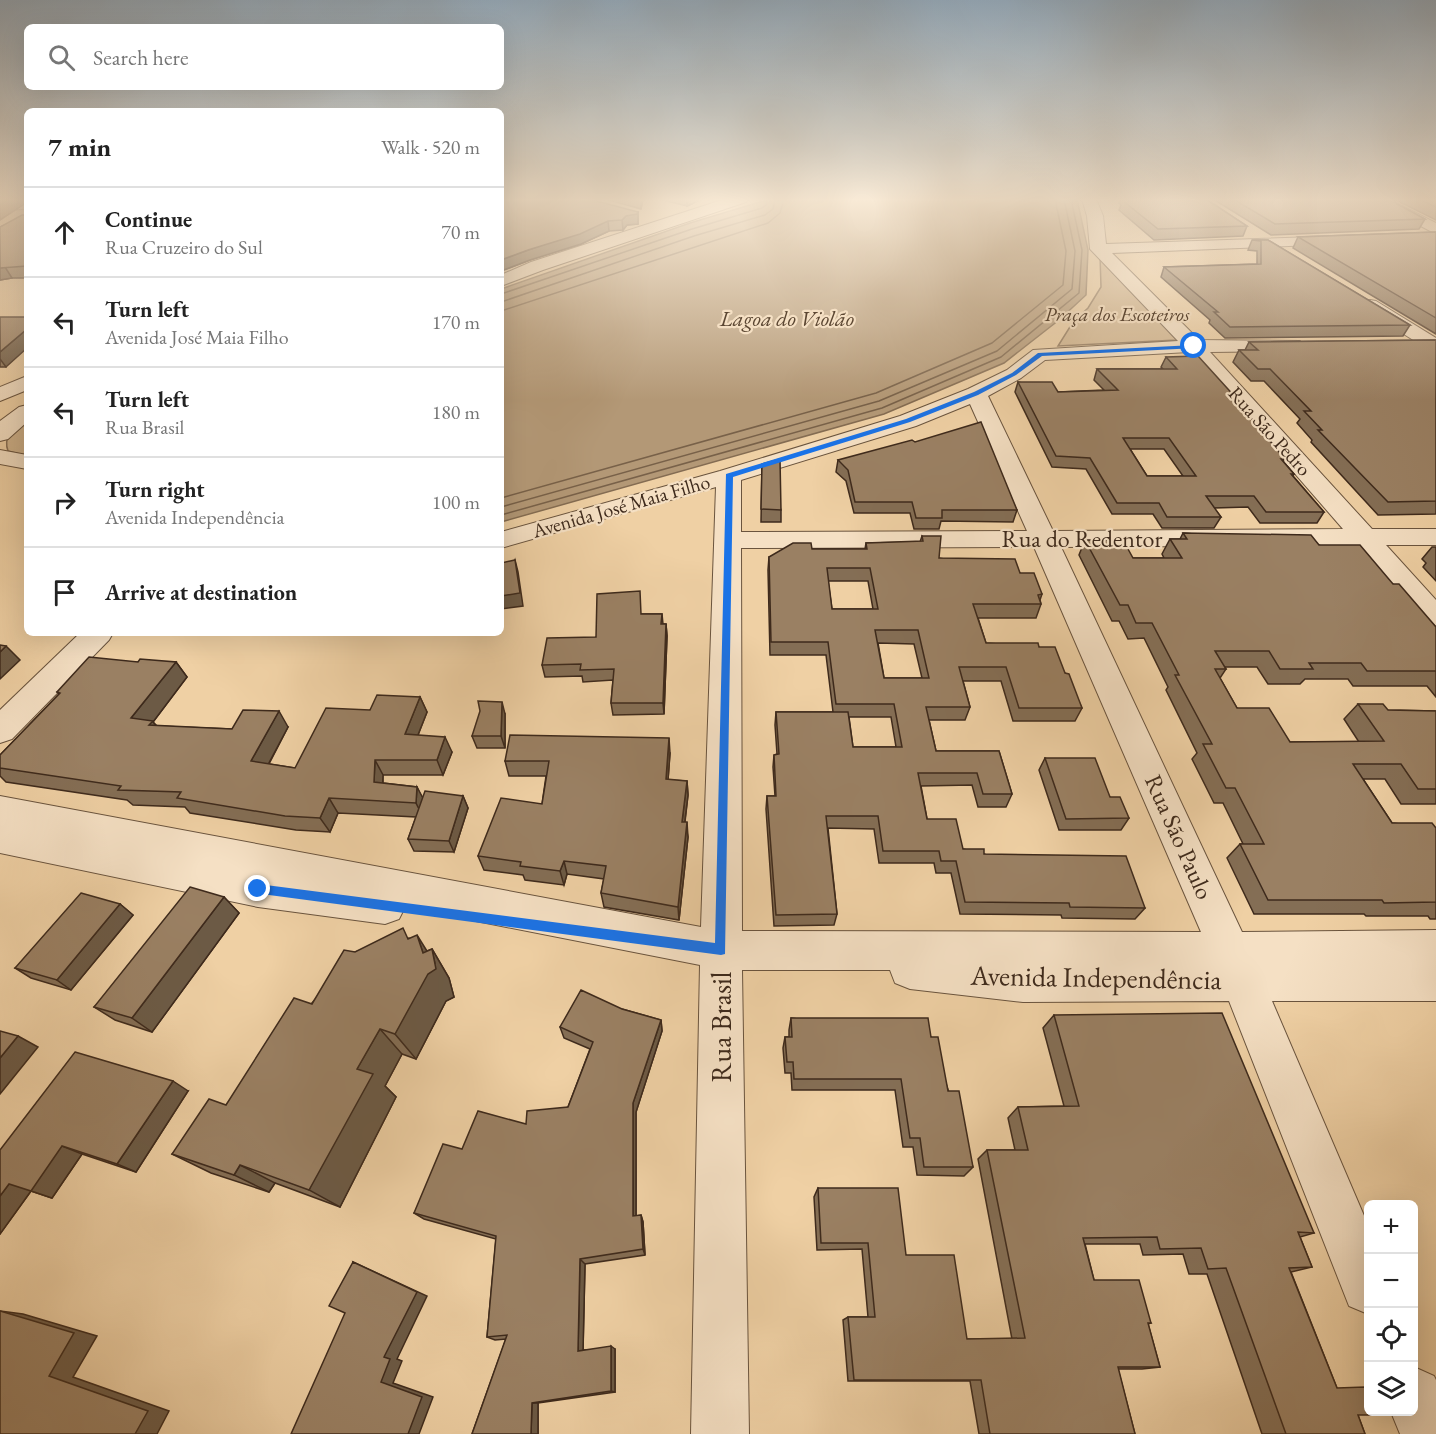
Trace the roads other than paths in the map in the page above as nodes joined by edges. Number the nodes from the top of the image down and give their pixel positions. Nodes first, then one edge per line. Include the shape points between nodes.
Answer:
1 (537, 266) edge
2 (1115, 266) edge
3 (504, 279) edge
4 (1355, 296) edge
5 (1398, 344) edge
6 (1314, 345) edge
7 (1435, 345) edge
8 (1194, 346) junction
9 (24, 383) edge
10 (976, 394) junction
11 (0, 395) edge
12 (24, 397) edge
13 (0, 408) edge
14 (24, 414) edge
15 (0, 434) edge
16 (0, 457) edge
17 (24, 461) edge
18 (729, 476) junction
19 (1366, 537) junction
20 (1436, 537) edge
21 (504, 539) edge
22 (1044, 539) junction
23 (728, 540) junction
24 (1436, 618) edge
25 (95, 636) edge
26 (0, 730) edge
27 (0, 811) edge
28 (0, 837) edge
29 (266, 876) junction
30 (721, 950) junction
31 (1436, 950) edge
32 (1236, 966) junction
33 (1436, 980) edge
34 (1364, 1277) edge
35 (1418, 1408) edge
36 (720, 1434) edge
37 (1429, 1434) edge

1 - 3 street
2 - 8 street, Rua São Pedro
4 - 7 street
5 - 7 street
6 - 8 street
8 - 10 street, Avenida José Maia Filho via 1040,354 1014,374
8 - 19 street, Rua São Pedro
9 - 11 street
10 - 18 street, Avenida José Maia Filho via 908,421
10 - 22 street, Rua São Paulo
12 - 13 street
14 - 15 street
16 - 17 street
18 - 21 street, Avenida José Maia Filho
18 - 23 street, Rua Brasil
19 - 20 street, Rua do Redentor
19 - 22 street, Rua do Redentor
19 - 24 street, Rua São Pedro
22 - 23 street, Rua do Redentor
22 - 32 street, Rua São Paulo
23 - 30 street, Rua Brasil
25 - 26 street
27 - 29 street, Avenida Independência
28 - 29 street, Avenida Independência
29 - 30 street, Avenida Independência
30 - 32 street, Avenida Independência via 1019,966
30 - 36 street, Rua Brasil
31 - 32 street, Avenida Independência
32 - 33 street, Avenida Independência
32 - 34 street, Rua São Paulo
35 - 37 street

